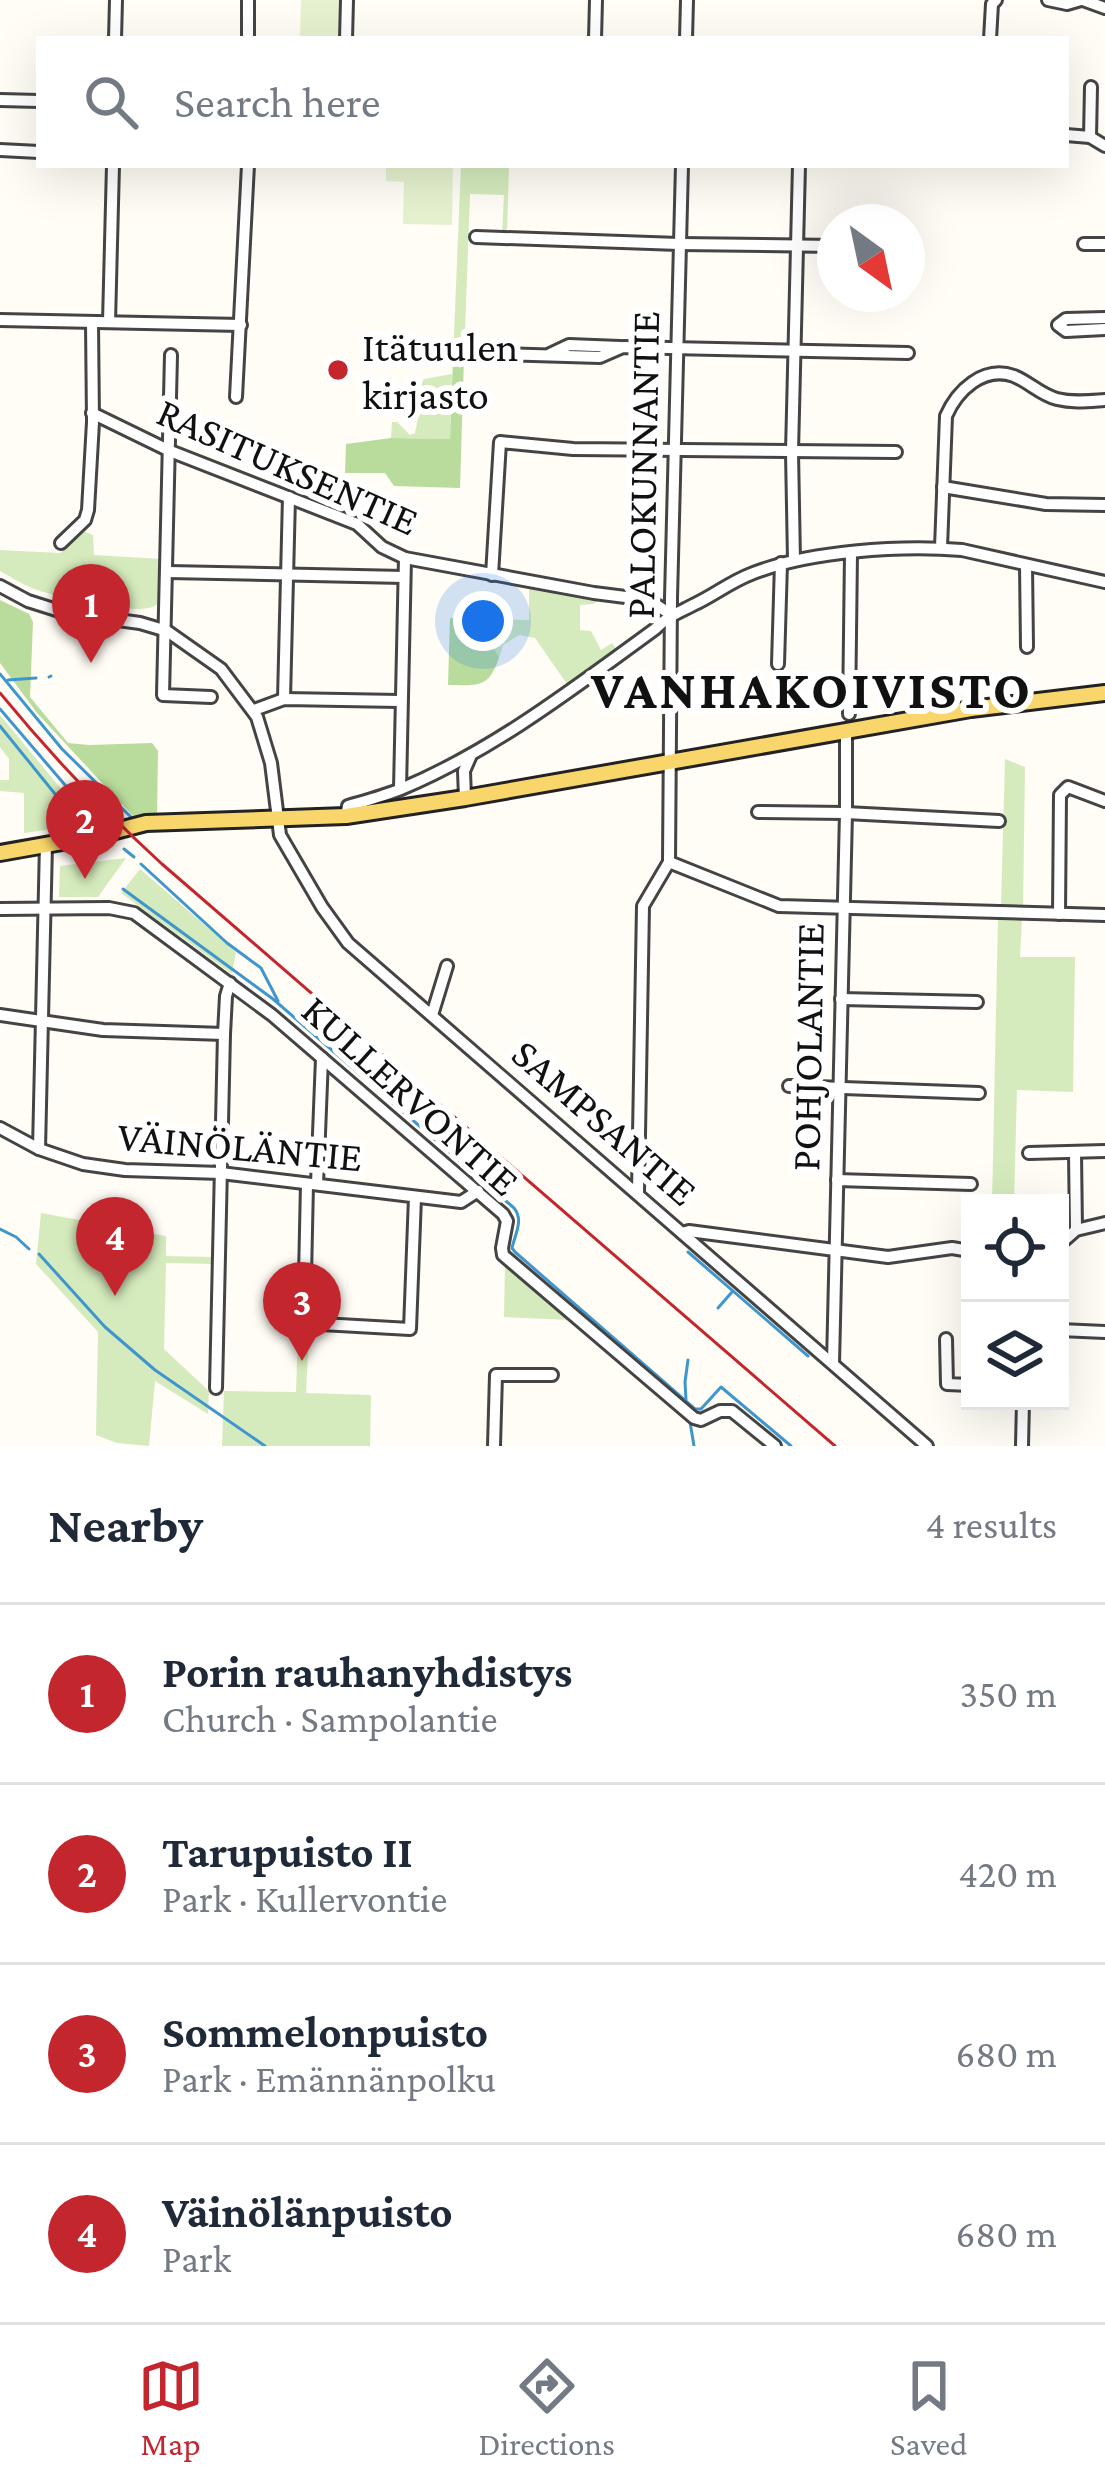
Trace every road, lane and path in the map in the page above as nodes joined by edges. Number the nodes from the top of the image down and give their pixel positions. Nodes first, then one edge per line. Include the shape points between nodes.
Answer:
1 (116, 0) edge
2 (248, 0) edge
3 (347, 0) edge
4 (596, 0) edge
5 (687, 0) edge
6 (996, 0) edge
7 (1048, 0) edge
8 (1082, 0) edge
9 (1105, 8) edge
10 (115, 36) edge
11 (248, 36) edge
12 (346, 36) edge
13 (595, 36) edge
14 (686, 36) edge
15 (990, 36) edge
16 (1091, 88) dead end
17 (0, 100) edge
18 (36, 101) edge
19 (1069, 135) edge
20 (1090, 137) junction
21 (1105, 146) edge
22 (0, 150) edge
23 (36, 152) edge
24 (113, 168) edge
25 (248, 168) edge
26 (682, 168) edge
27 (799, 168) edge
28 (476, 237) dead end
29 (679, 244) junction
30 (1084, 244) dead end
31 (1105, 244) edge
32 (796, 246) junction
33 (817, 246) edge
34 (1105, 318) edge
35 (0, 320) edge
36 (92, 322) junction
37 (109, 322) junction
38 (242, 326) junction
39 (1105, 329) edge
40 (676, 350) junction
41 (794, 352) junction
42 (908, 353) dead end
43 (502, 354) dead end
44 (172, 356) dead end
45 (236, 397) dead end
46 (1105, 400) edge
47 (92, 413) junction
48 (674, 450) junction
49 (170, 451) junction
50 (792, 452) junction
51 (896, 452) dead end
52 (943, 488) junction
53 (289, 497) junction
54 (1105, 505) edge
55 (61, 543) dead end
56 (940, 548) junction
57 (851, 554) junction
58 (405, 558) junction
59 (787, 562) junction
60 (1026, 565) junction
61 (168, 572) junction
62 (286, 575) junction
63 (492, 575) junction
64 (404, 578) junction
65 (1105, 582) edge
66 (0, 586) edge
67 (670, 614) junction
68 (166, 631) junction
69 (1027, 647) dead end
70 (778, 664) dead end
71 (1105, 693) edge
72 (211, 697) dead end
73 (284, 699) junction
74 (400, 701) junction
75 (254, 710) junction
76 (849, 714) dead end
77 (846, 732) junction
78 (472, 753) junction
79 (671, 763) junction
80 (400, 789) junction
81 (465, 798) junction
82 (1105, 801) edge
83 (758, 812) dead end
84 (846, 813) junction
85 (346, 816) junction
86 (277, 819) junction
87 (999, 821) dead end
88 (46, 844) junction
89 (0, 853) edge
90 (669, 862) junction
91 (46, 908) junction
92 (0, 909) edge
93 (843, 909) junction
94 (1059, 914) junction
95 (1105, 915) edge
96 (447, 966) dead end
97 (230, 983) junction
98 (841, 999) junction
99 (977, 1002) dead end
100 (0, 1015) edge
101 (432, 1015) junction
102 (44, 1022) junction
103 (224, 1034) junction
104 (322, 1058) junction
105 (790, 1087) dead end
106 (839, 1089) junction
107 (979, 1093) dead end
108 (0, 1128) edge
109 (39, 1149) junction
110 (1105, 1151) edge
111 (1029, 1153) dead end
112 (1075, 1153) junction
113 (221, 1173) junction
114 (837, 1180) junction
115 (312, 1184) junction
116 (971, 1184) dead end
117 (478, 1191) junction
118 (638, 1192) junction
119 (415, 1197) junction
120 (1105, 1223) edge
121 (1076, 1230) junction
122 (682, 1233) junction
123 (1069, 1236) edge
124 (835, 1249) junction
125 (961, 1249) edge
126 (1069, 1330) edge
127 (1105, 1332) edge
128 (946, 1339) dead end
129 (833, 1364) junction
130 (552, 1375) dead end
131 (961, 1385) edge
132 (216, 1388) dead end
133 (1023, 1410) edge
134 (494, 1446) edge
135 (775, 1446) edge
136 (928, 1446) edge
137 (1022, 1446) edge

1 - 10 street
2 - 11 street
3 - 12 street
4 - 13 street
5 - 14 street
6 - 15 street
7 - 8 street
8 - 9 street
16 - 20 street
17 - 18 street
19 - 20 street
20 - 21 street
22 - 23 street
24 - 37 street
25 - 38 street
26 - 29 street, PALOKUNNANTIE
27 - 32 street
28 - 29 street
29 - 32 street
29 - 40 street, PALOKUNNANTIE
30 - 31 street
32 - 33 street
32 - 41 street
34 - 39 street via 1058,325 1066,332
35 - 36 street
36 - 37 street
36 - 47 street
37 - 38 street
38 - 45 street
40 - 41 street
40 - 43 street
40 - 48 street, PALOKUNNANTIE
41 - 42 street
41 - 50 street
44 - 49 street
46 - 52 street via 1054,398 1013,376 988,373 946,416
47 - 49 street, RASITUKSENTIE
47 - 55 street via 85,520
48 - 50 street
48 - 63 street via 500,442
48 - 67 street, PALOKUNNANTIE
49 - 53 street, RASITUKSENTIE
49 - 61 street
50 - 51 street
50 - 59 street
52 - 54 street
52 - 56 street
53 - 58 street, RASITUKSENTIE via 357,524
53 - 62 street
56 - 57 street
56 - 60 street
57 - 59 street
57 - 76 street
58 - 63 street, RASITUKSENTIE
58 - 64 street
59 - 67 street
59 - 70 street
60 - 65 street
60 - 69 street
61 - 62 street
61 - 68 street
62 - 64 street
62 - 73 street
63 - 67 street, RASITUKSENTIE via 649,600
64 - 74 street
66 - 68 street via 66,613
67 - 78 street via 569,694
67 - 79 street, PALOKUNNANTIE
68 - 72 street via 164,695
68 - 75 street via 221,669
71 - 77 main road
73 - 74 street
73 - 75 street
74 - 80 street
75 - 86 street, SAMPSANTIE
77 - 79 main road
77 - 84 street, POHJOLANTIE
78 - 80 street
78 - 81 street
79 - 81 main road
79 - 90 street, PALOKUNNANTIE
80 - 85 street via 348,806
81 - 85 main road
82 - 94 street via 1068,787 1060,795
83 - 84 street
84 - 87 street
84 - 93 street, POHJOLANTIE
85 - 86 main road
86 - 88 main road via 146,823
86 - 101 street, SAMPSANTIE via 288,851 348,943
88 - 89 main road
88 - 91 street
90 - 93 street via 778,906
90 - 118 street, PALOKUNNANTIE via 643,906
91 - 92 street, KULLERVONTIE
91 - 97 street, KULLERVONTIE via 128,909
91 - 102 street
93 - 94 street
93 - 98 street, POHJOLANTIE
94 - 95 street
96 - 101 street
97 - 103 street
97 - 104 street, KULLERVONTIE
98 - 99 street
98 - 106 street, POHJOLANTIE
100 - 102 street
101 - 118 street, SAMPSANTIE
102 - 103 street
102 - 109 street
103 - 113 street
104 - 115 street
104 - 117 street, KULLERVONTIE
105 - 106 street
106 - 107 street
106 - 114 street, POHJOLANTIE
108 - 109 street, VÄINÖLÄNTIE
109 - 113 street, VÄINÖLÄNTIE via 125,1170
110 - 112 street
111 - 112 street
112 - 121 street
113 - 115 street, VÄINÖLÄNTIE
113 - 132 street
114 - 116 street
114 - 124 street, POHJOLANTIE
115 - 119 street, VÄINÖLÄNTIE
115 - 119 street via 304,1323 410,1329
117 - 119 street, VÄINÖLÄNTIE via 461,1202
117 - 135 street, KULLERVONTIE via 507,1221 503,1255 694,1418 732,1411
118 - 122 street, SAMPSANTIE
120 - 121 street
121 - 123 street
122 - 124 street
122 - 129 street, SAMPSANTIE
124 - 125 street via 888,1257
124 - 129 street, POHJOLANTIE
126 - 127 street
128 - 131 street via 947,1384
129 - 136 street, SAMPSANTIE
130 - 134 street via 496,1375
133 - 137 street

